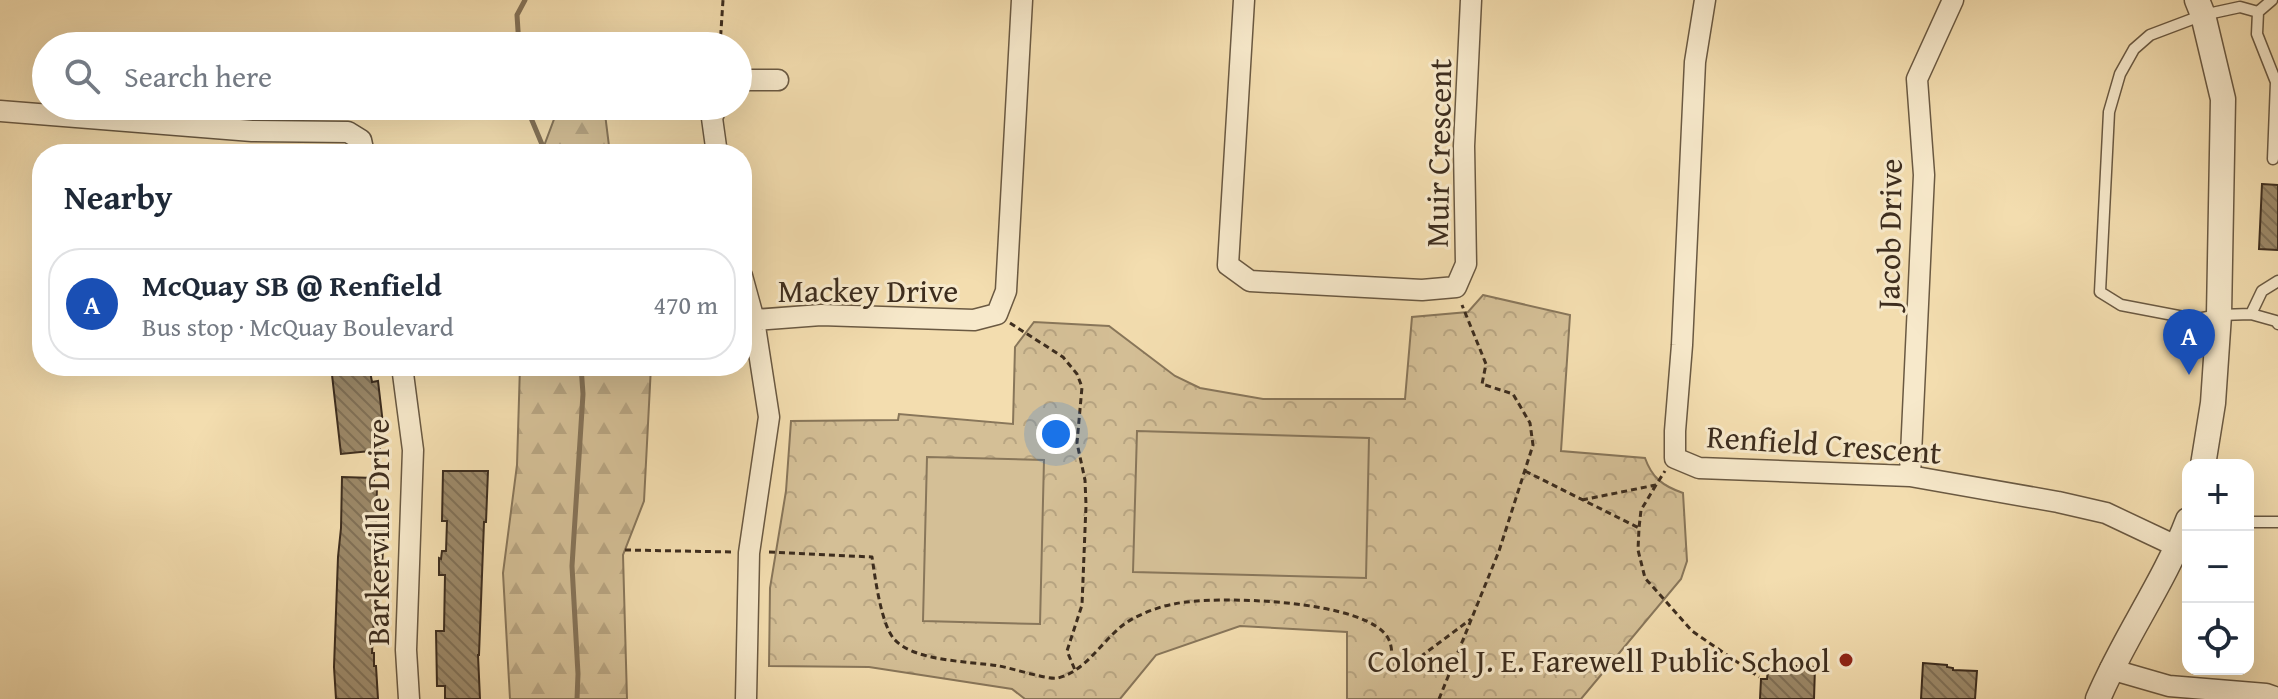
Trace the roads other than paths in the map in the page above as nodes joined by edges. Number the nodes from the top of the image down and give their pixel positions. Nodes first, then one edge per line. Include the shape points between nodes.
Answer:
1 (1022, 0) edge
2 (1244, 0) edge
3 (1471, 0) edge
4 (1705, 0) edge
5 (1953, 0) edge
6 (2272, 0) edge
7 (2200, 8) edge
8 (2258, 12) junction
9 (752, 80) edge
10 (778, 80) dead end
11 (0, 111) edge
12 (32, 114) edge
13 (113, 120) edge
14 (712, 120) edge
15 (362, 144) edge
16 (716, 144) edge
17 (2273, 159) dead end
18 (2278, 281) edge
19 (752, 313) edge
20 (2251, 314) junction
21 (2219, 315) junction
22 (754, 320) junction
23 (2278, 324) edge
24 (403, 376) edge
25 (2205, 459) edge
26 (1910, 476) junction
27 (2254, 522) edge
28 (2278, 522) edge
29 (2182, 548) edge
30 (2182, 550) edge
31 (2110, 669) junction
32 (2278, 698) edge
33 (409, 699) edge
34 (746, 699) edge
35 (2098, 699) edge

1 - 22 street, Mackey Drive via 1006,291 997,314 974,320 821,315
2 - 3 street, Muir Crescent via 1228,265 1250,281 1422,290 1456,287 1466,264 1464,146
4 - 26 street, Renfield Crescent via 1695,62 1675,458 1699,468
5 - 26 street, Jacob Drive via 1917,79 1924,175
6 - 8 lane
7 - 8 lane
7 - 21 street via 2223,99
7 - 21 lane via 2150,35 2134,49 2120,74 2109,112 2100,292 2121,305 2197,319
8 - 17 lane via 2257,34 2276,82
9 - 10 street
11 - 12 street
13 - 15 street via 348,132
14 - 16 street
18 - 20 lane via 2262,291
19 - 22 street
20 - 21 lane
20 - 23 lane
21 - 25 street
22 - 34 street, Mackey Drive via 769,417 749,553
24 - 33 street, Barkerville Drive via 413,450
26 - 29 street, Renfield Crescent via 2106,513
27 - 28 lane
30 - 31 street
31 - 32 street via 2169,686
31 - 35 street

